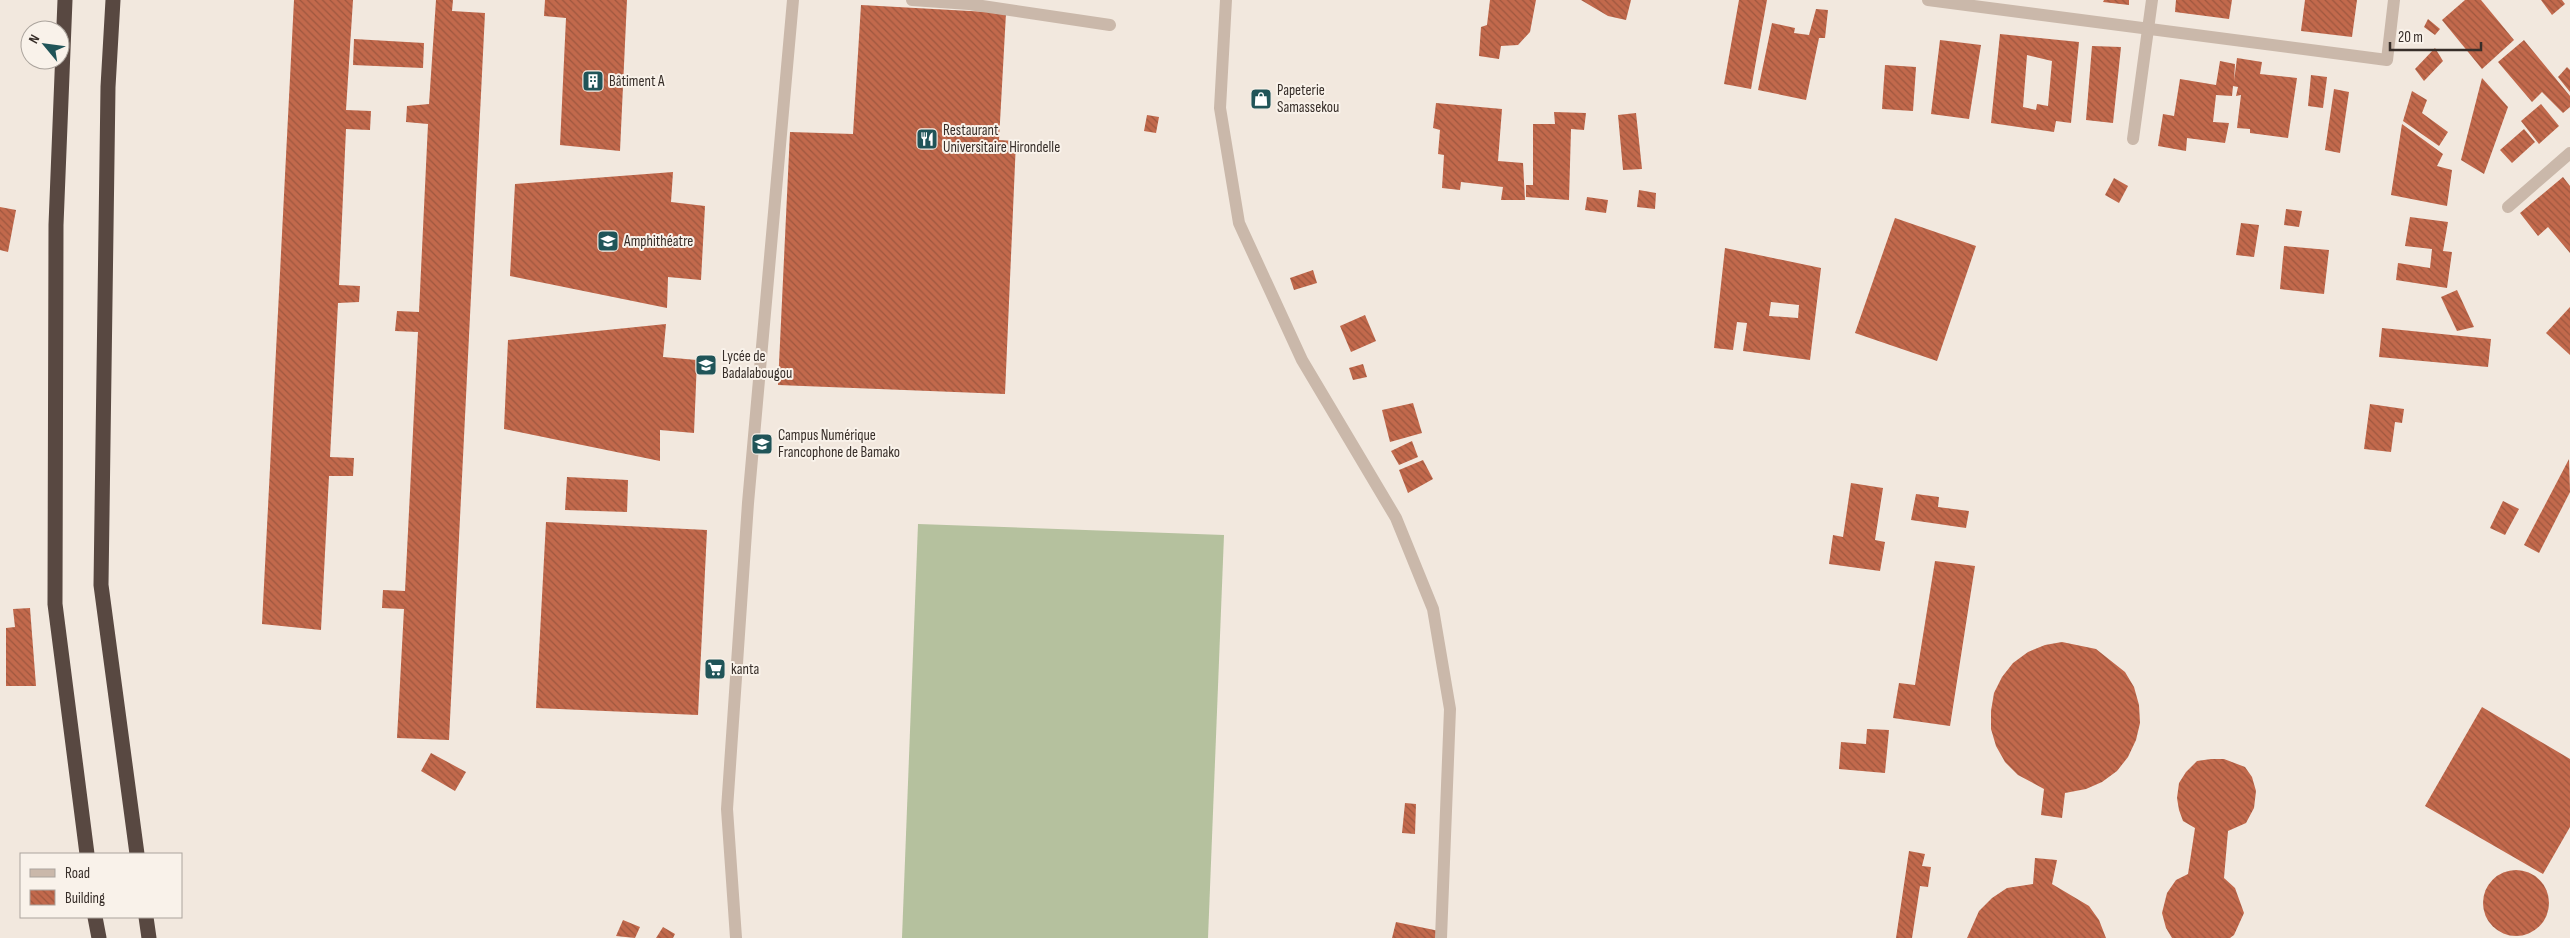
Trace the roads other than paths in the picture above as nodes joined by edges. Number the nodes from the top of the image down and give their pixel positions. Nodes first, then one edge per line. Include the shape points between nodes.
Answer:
1 (65, 0) edge
2 (113, 0) edge
3 (792, 0) edge
4 (912, 0) edge
5 (1226, 0) edge
6 (1928, 0) edge
7 (2152, 0) edge
8 (2394, 0) edge
9 (1110, 25) dead end
10 (2148, 29) junction
11 (2134, 139) dead end
12 (2570, 152) edge
13 (2508, 207) dead end
14 (87, 853) edge
15 (137, 853) edge
16 (96, 918) edge
17 (146, 918) edge
18 (98, 938) edge
19 (148, 938) edge
20 (736, 938) edge
21 (1441, 938) edge

1 - 14 highway via 56,225 55,604
2 - 15 highway via 108,87 101,585
3 - 20 street via 748,503 727,809
4 - 9 street via 969,4
5 - 21 street via 1220,108 1239,223 1302,360 1396,518 1433,609 1450,709
6 - 10 street
7 - 10 street
8 - 10 street via 2386,60
10 - 11 street
12 - 13 street
16 - 18 highway
17 - 19 highway

